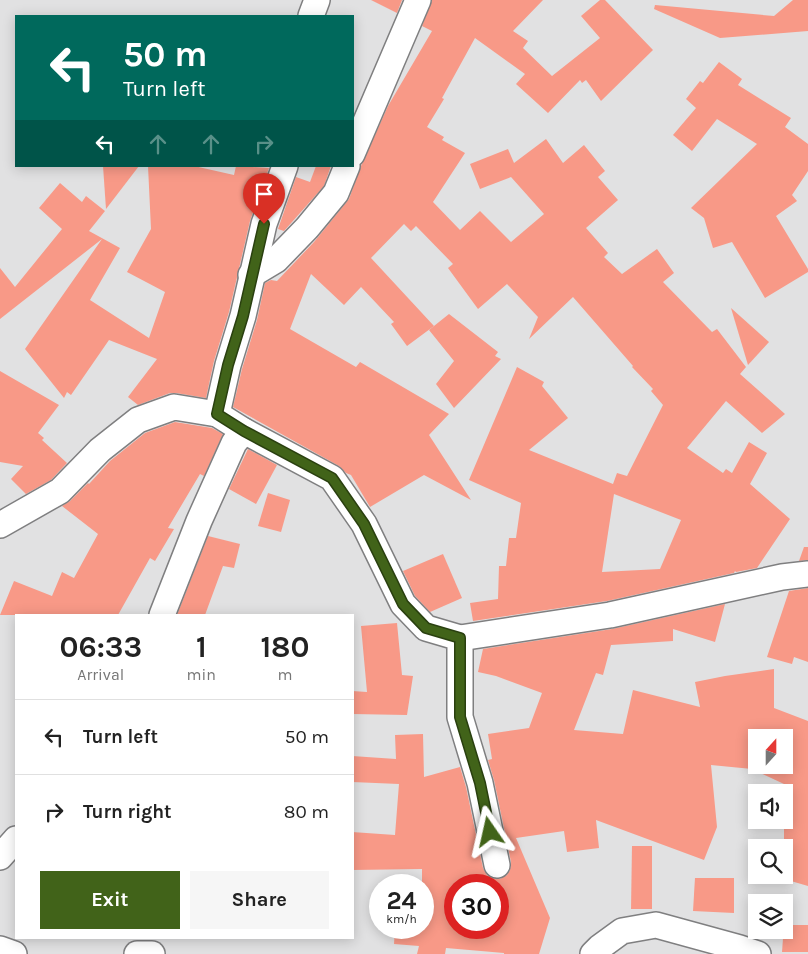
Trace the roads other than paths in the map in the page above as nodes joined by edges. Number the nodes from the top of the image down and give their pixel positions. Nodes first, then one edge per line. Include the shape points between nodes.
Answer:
1 (317, 0) edge
2 (418, 0) edge
3 (311, 15) edge
4 (354, 149) edge
5 (284, 167) edge
6 (347, 167) edge
7 (251, 275) junction
8 (217, 414) junction
9 (244, 431) junction
10 (0, 524) edge
11 (808, 574) edge
12 (162, 614) edge
13 (460, 638) junction
14 (15, 840) edge
15 (0, 857) edge
16 (497, 865) dead end
17 (0, 949) edge
18 (14, 954) edge
19 (137, 954) edge
20 (152, 954) edge
21 (593, 954) edge
22 (758, 954) edge

1 - 3 street
2 - 4 street
5 - 7 street
6 - 7 street via 336,193 307,228 276,260
7 - 8 street
8 - 9 street
8 - 10 street via 174,407 138,420 100,450 60,491
9 - 12 street via 234,443 199,521
9 - 13 street via 332,478 364,524 403,604 426,628
11 - 13 street via 610,614
13 - 16 street via 460,717 480,783
14 - 15 street
17 - 18 street
19 - 20 street
21 - 22 street via 622,931 656,925

